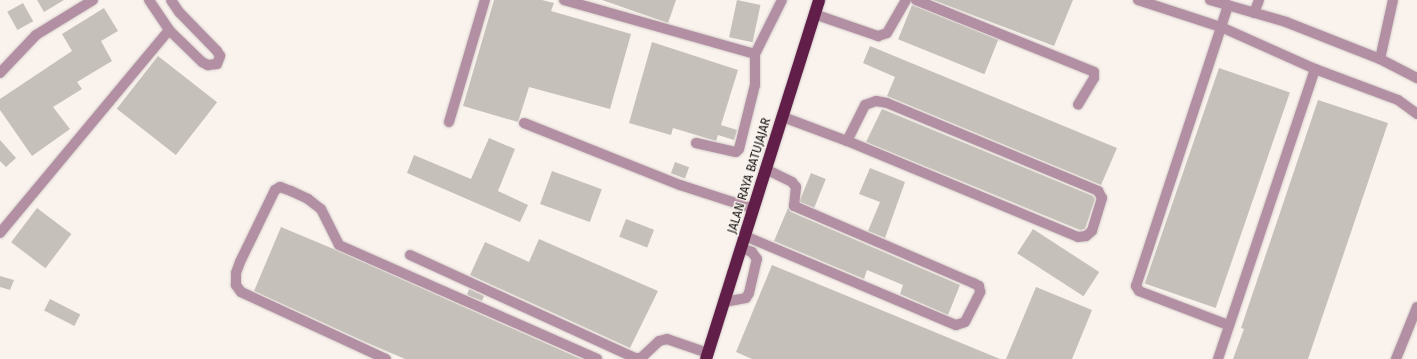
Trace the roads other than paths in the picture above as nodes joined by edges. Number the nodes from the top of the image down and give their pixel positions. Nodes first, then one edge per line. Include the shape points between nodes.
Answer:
1 (93, 0) edge
2 (149, 0) edge
3 (171, 0) edge
4 (485, 0) edge
5 (564, 0) edge
6 (782, 0) edge
7 (819, 0) edge
8 (906, 0) edge
9 (916, 0) edge
10 (1138, 0) edge
11 (1210, 0) edge
12 (1259, 0) edge
13 (1393, 0) edge
14 (1228, 5) junction
15 (1254, 13) junction
16 (814, 14) junction
17 (1221, 27) junction
18 (169, 30) junction
19 (755, 54) junction
20 (1380, 58) junction
21 (1315, 69) junction
22 (0, 73) edge
23 (1417, 78) edge
24 (1078, 105) dead end
25 (1417, 114) edge
26 (783, 117) junction
27 (449, 122) dead end
28 (524, 123) dead end
29 (847, 141) junction
30 (696, 143) dead end
31 (766, 169) junction
32 (754, 209) junction
33 (0, 233) edge
34 (745, 236) junction
35 (741, 248) junction
36 (410, 255) dead end
37 (724, 302) junction
38 (1417, 307) edge
39 (1228, 325) junction
40 (707, 356) edge
41 (386, 359) edge
42 (597, 359) edge
43 (1218, 359) edge
44 (1396, 359) edge

1 - 22 street via 36,35
2 - 18 street
3 - 18 street via 179,12 217,51 219,61 212,66 202,62
4 - 27 street
5 - 19 street
6 - 19 street
7 - 16 highway, JALAN RAYA BATUJAJAR
8 - 16 street via 887,33 878,36
9 - 24 street via 1094,72 1094,78
10 - 17 street
11 - 14 street
12 - 15 street
13 - 20 street
14 - 15 street
14 - 17 street
15 - 20 street via 1286,22
16 - 26 highway, JALAN RAYA BATUJAJAR
17 - 21 street
17 - 39 street via 1136,286 1139,291
18 - 33 street
19 - 30 street via 755,85 739,149 736,152
20 - 23 street
21 - 25 street via 1398,100
21 - 39 street via 1240,297
26 - 29 street
26 - 31 highway, JALAN RAYA BATUJAJAR
28 - 32 street via 680,185
29 - 29 street via 1078,237 1086,236 1092,231 1102,198 1098,191 887,103 876,101 865,105
31 - 32 highway, JALAN RAYA BATUJAJAR
31 - 34 street via 792,182 796,187 794,206 973,283 979,286 980,292 965,322 956,325
32 - 34 highway, JALAN RAYA BATUJAJAR
34 - 35 highway, JALAN RAYA BATUJAJAR
35 - 37 highway, JALAN RAYA BATUJAJAR
35 - 37 street via 752,252 757,259 749,293 746,298
36 - 40 street via 635,358 641,358 659,341 667,339
37 - 40 highway, JALAN RAYA BATUJAJAR
38 - 44 street
39 - 43 street
41 - 42 street via 241,292 236,284 240,262 275,190 280,187 291,191 321,209 339,245

